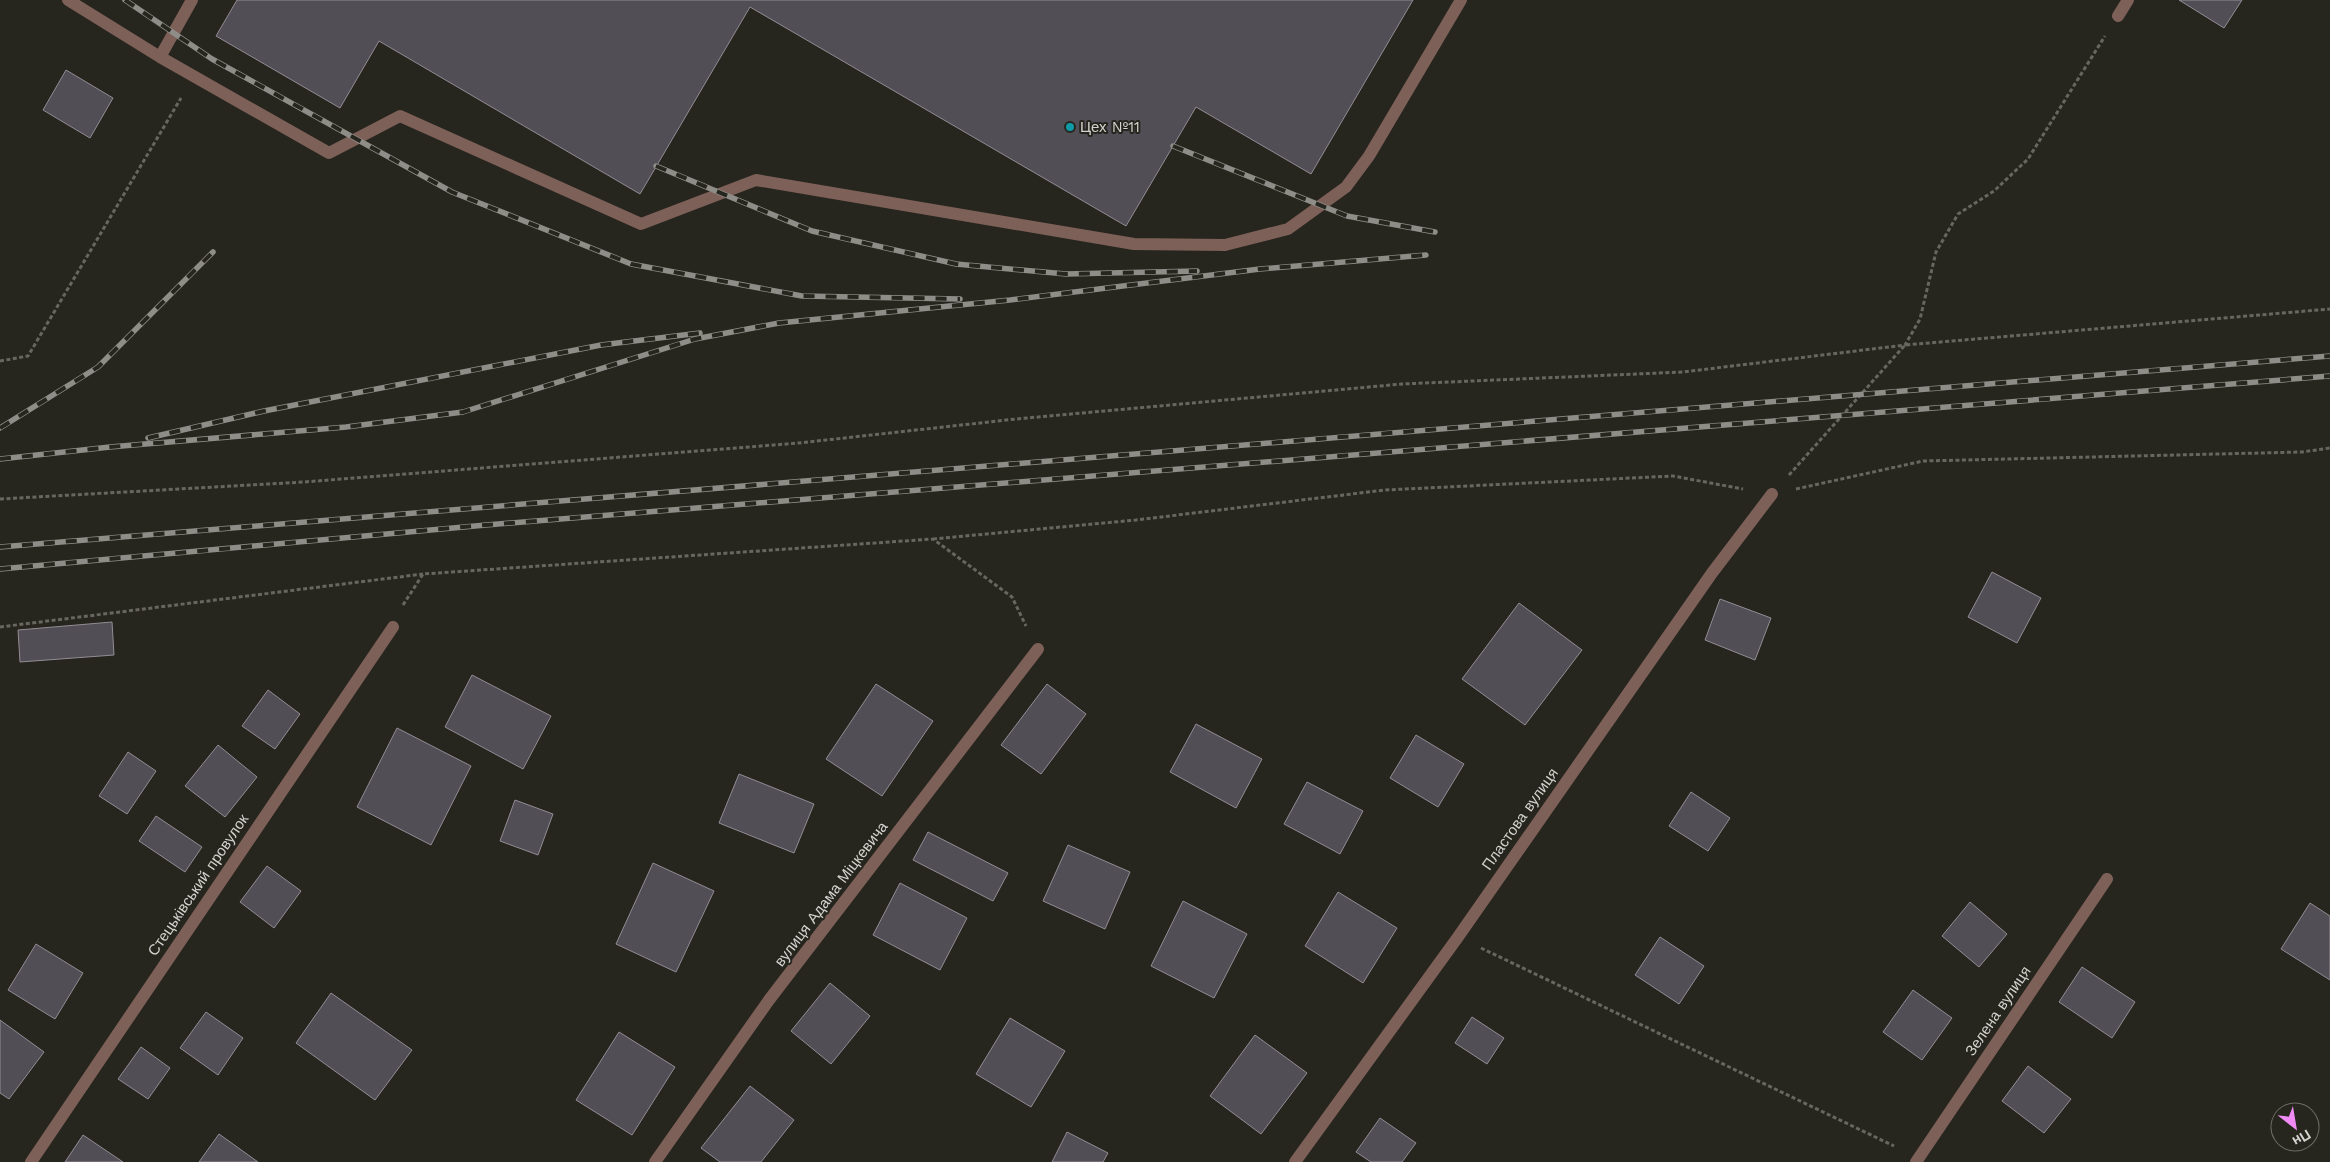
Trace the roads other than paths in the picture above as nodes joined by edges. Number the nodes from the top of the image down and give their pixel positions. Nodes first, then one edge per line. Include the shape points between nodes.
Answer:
1 (68, 0) edge
2 (192, 0) edge
3 (1461, 0) edge
4 (2128, 0) edge
5 (2118, 16) road end
6 (160, 57) junction
7 (1772, 494) road end
8 (393, 627) road end
9 (1038, 649) road end
10 (2107, 879) dead end
11 (1917, 1160) edge
12 (30, 1162) edge
13 (655, 1162) edge
14 (1295, 1162) edge

1 - 6 street
2 - 6 street
3 - 6 street via 1369,156 1346,186 1288,229 1225,244 1134,244 756,180 641,224 400,116 329,153
4 - 5 street
7 - 14 street, Пластова вулиця via 1712,573 1458,937
8 - 12 street, Стецьківський провулок
9 - 13 street, вулиця Адама Міцкевича via 769,1000
10 - 11 street, Зелена вулиця

